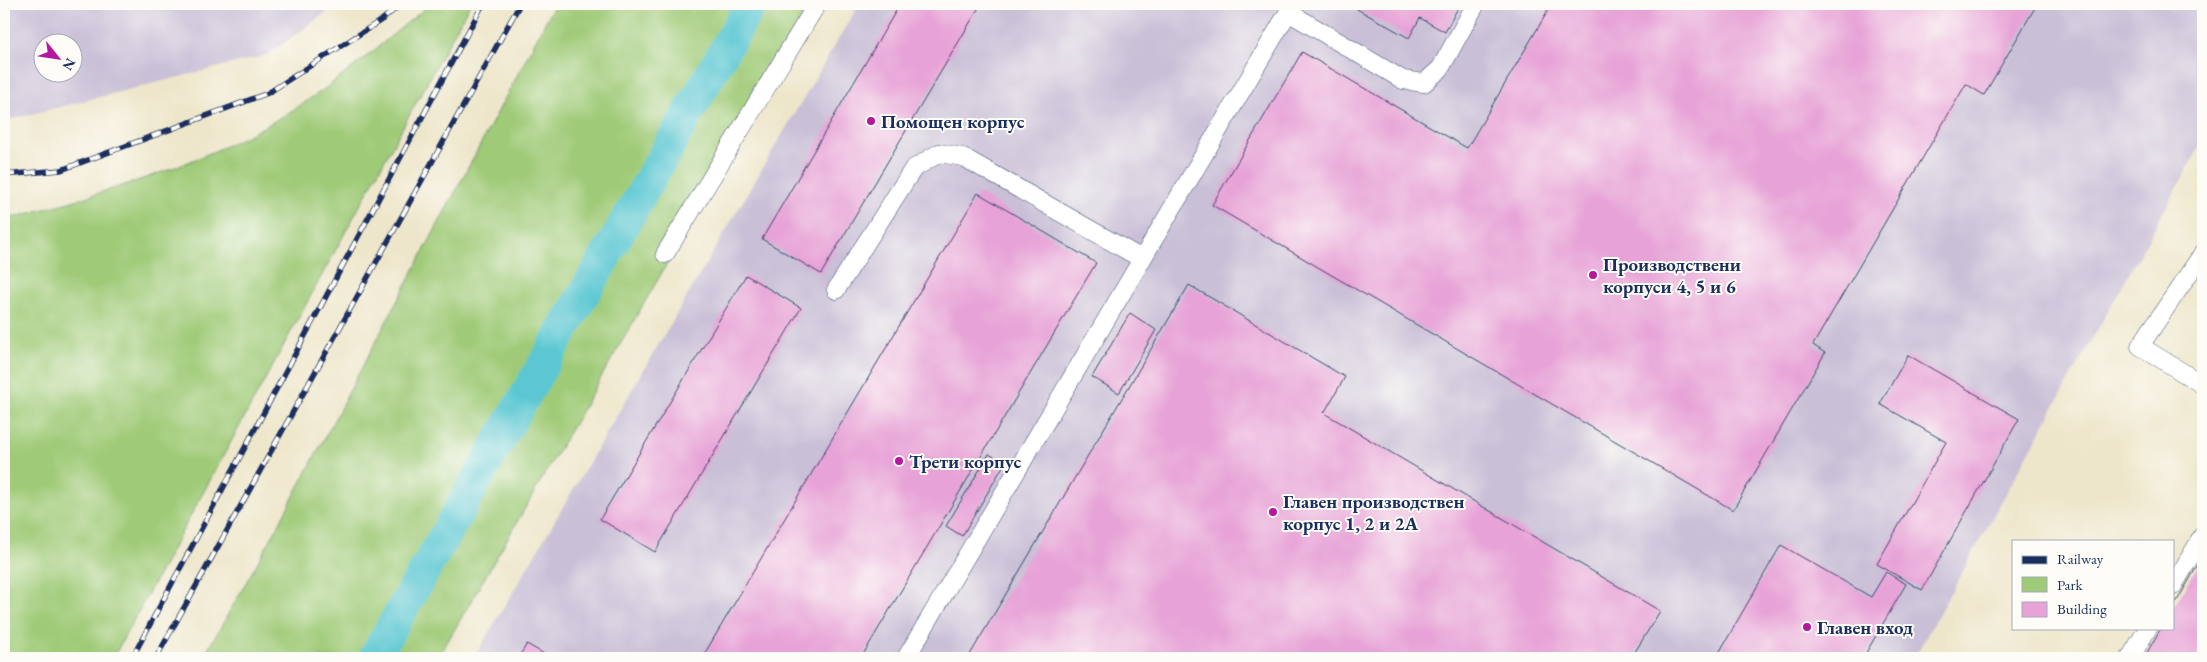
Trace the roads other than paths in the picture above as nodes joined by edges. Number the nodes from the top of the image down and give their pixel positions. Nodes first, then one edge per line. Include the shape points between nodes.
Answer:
1 (817, 4) edge
2 (1476, 4) edge
3 (1291, 8) edge
4 (2203, 253) edge
5 (665, 254) dead end
6 (1142, 260) junction
7 (836, 290) dead end
8 (2203, 385) edge
9 (2203, 535) edge
10 (2174, 584) edge
11 (2147, 630) edge
12 (906, 658) edge
13 (2130, 658) edge

1 - 5 lane
2 - 3 lane via 1440,69 1424,83 1403,80
3 - 6 lane
4 - 8 lane via 2140,346
6 - 7 lane via 963,157 939,153 913,169
6 - 12 lane
9 - 10 lane
11 - 13 lane

